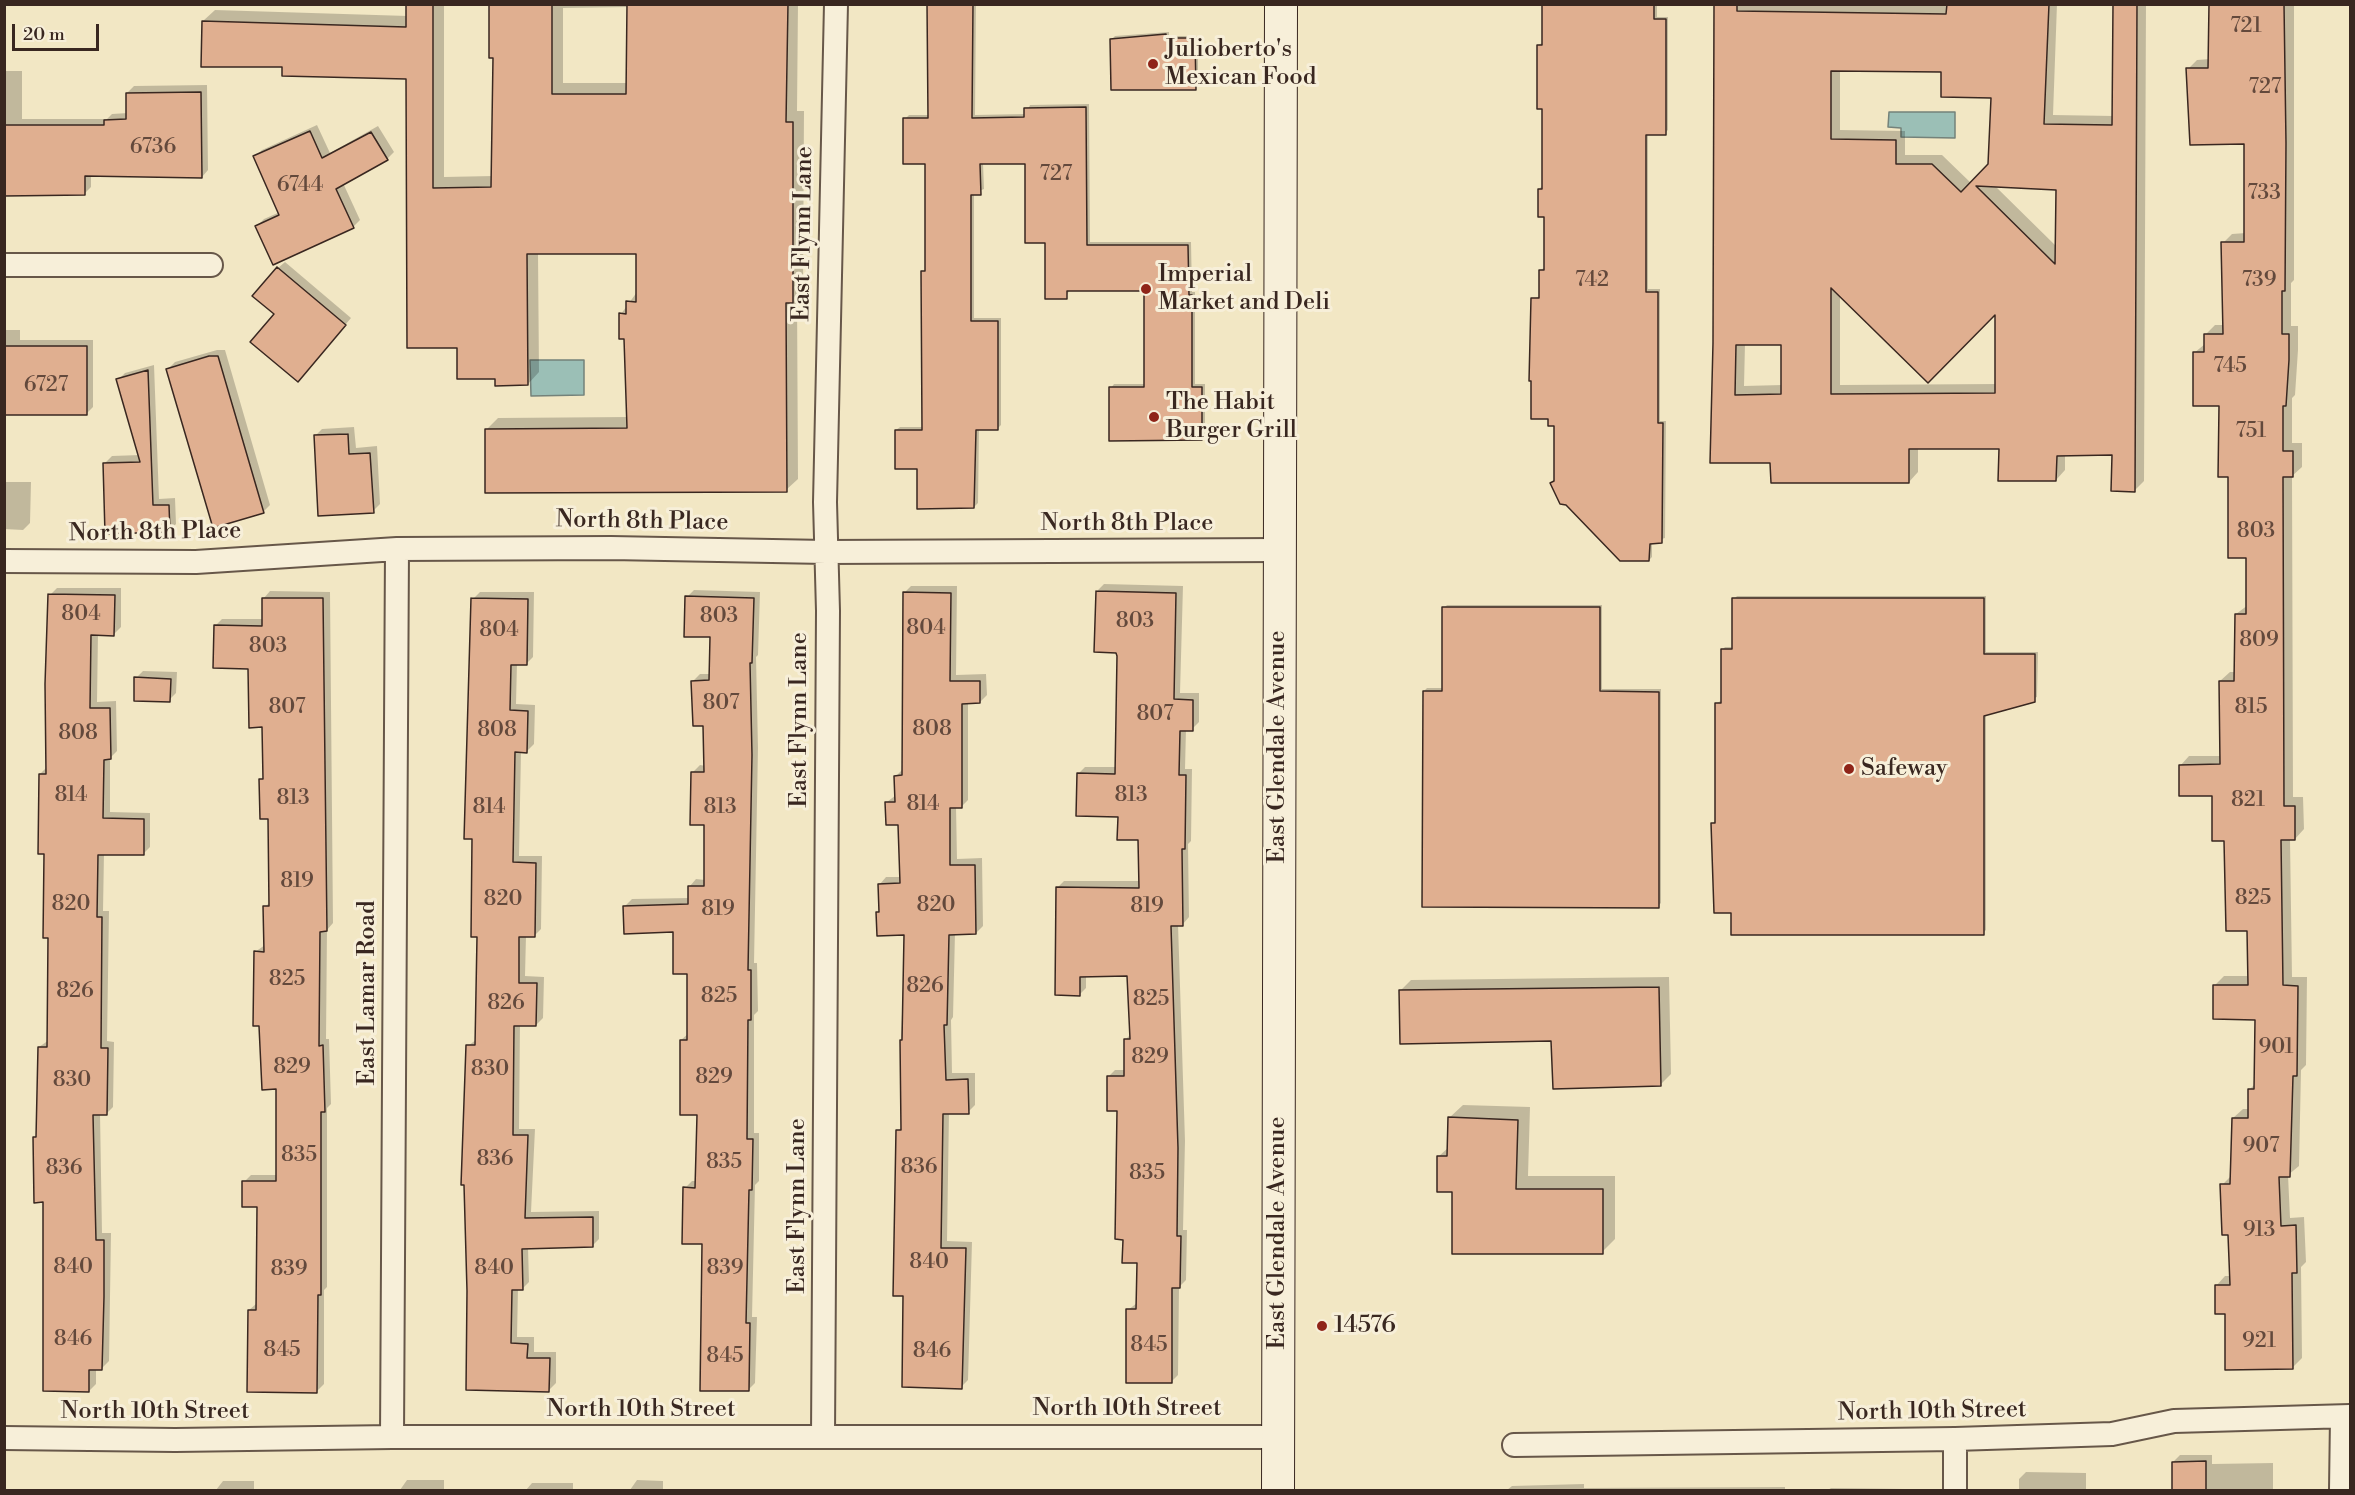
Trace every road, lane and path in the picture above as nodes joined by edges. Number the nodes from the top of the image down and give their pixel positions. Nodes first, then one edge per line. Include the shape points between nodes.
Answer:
1 (836, 4) edge
2 (1281, 4) edge
3 (4, 265) edge
4 (211, 265) dead end
5 (397, 549) junction
6 (1279, 550) junction
7 (826, 552) junction
8 (4, 561) edge
9 (2346, 1416) edge
10 (823, 1436) junction
11 (392, 1437) junction
12 (1278, 1437) junction
13 (4, 1438) edge
14 (1956, 1439) junction
15 (1514, 1445) dead end
16 (1278, 1491) edge
17 (1955, 1491) edge
18 (2341, 1491) edge

1 - 7 street, East Flynn Lane
2 - 6 main road, East Glendale Avenue
3 - 4 street
5 - 7 street, North 8th Place
5 - 8 street, North 8th Place via 196,562
5 - 11 street, East Lamar Road
6 - 7 street, North 8th Place
6 - 12 main road, East Glendale Avenue
7 - 10 street, East Flynn Lane
9 - 14 street, North 10th Street via 2174,1421 2112,1434
9 - 18 street
10 - 11 street, North 10th Street
10 - 12 street, North 10th Street
11 - 13 street, North 10th Street
12 - 16 main road, East Glendale Avenue
14 - 15 street, North 10th Street
14 - 17 street

